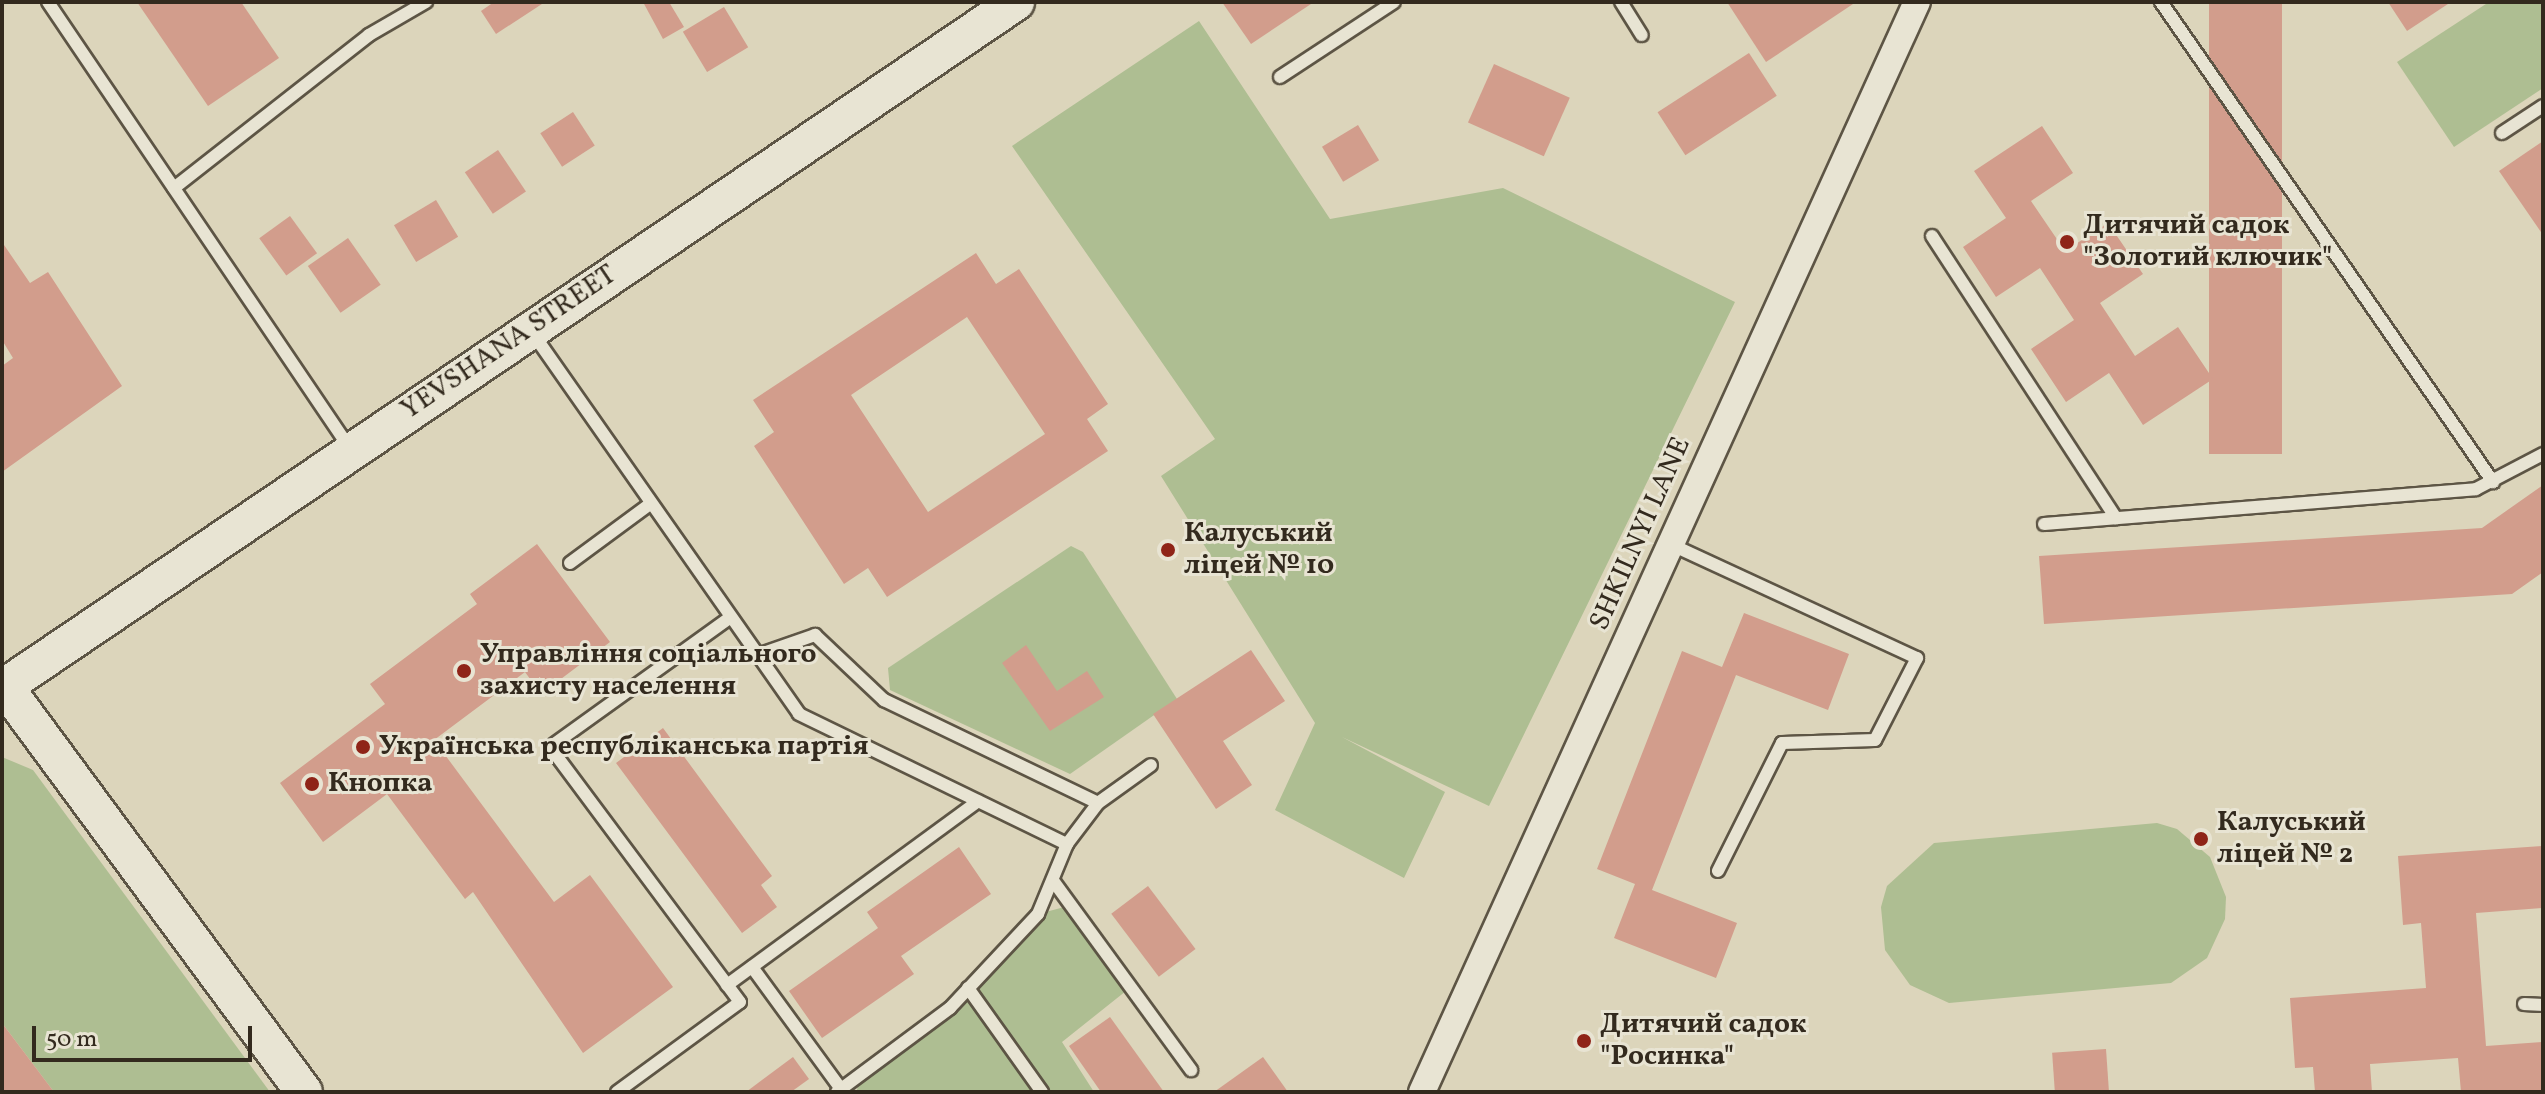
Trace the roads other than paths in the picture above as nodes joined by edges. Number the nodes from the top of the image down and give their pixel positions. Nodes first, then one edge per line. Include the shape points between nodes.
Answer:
1 (48, 2) edge
2 (426, 2) edge
3 (1016, 2) edge
4 (1394, 2) edge
5 (1621, 2) edge
6 (1917, 2) edge
7 (2161, 2) edge
8 (1642, 35) dead end
9 (1280, 77) dead end
10 (2543, 106) edge
11 (2502, 133) dead end
12 (174, 188) junction
13 (1932, 236) dead end
14 (530, 329) junction
15 (351, 450) junction
16 (2543, 454) edge
17 (2493, 482) junction
18 (650, 504) junction
19 (2116, 518) junction
20 (2044, 524) dead end
21 (1670, 544) junction
22 (570, 563) dead end
23 (728, 619) junction
24 (755, 656) junction
25 (3, 686) edge
26 (1151, 765) dead end
27 (978, 801) junction
28 (1098, 803) junction
29 (1067, 844) junction
30 (1718, 871) dead end
31 (1054, 882) junction
32 (752, 967) junction
33 (727, 985) junction
34 (968, 988) junction
35 (2524, 1004) dead end
36 (2543, 1005) edge
37 (1191, 1070) dead end
38 (300, 1090) edge
39 (839, 1090) edge
40 (617, 1092) edge
41 (1042, 1092) edge
42 (1422, 1092) edge

1 - 12 lane
2 - 12 lane via 369,35
3 - 14 main road, YEVSHANA STREET
4 - 9 lane
5 - 8 lane
6 - 21 street, SHKILNYI LANE
7 - 17 lane
10 - 11 lane
12 - 15 lane
13 - 19 lane
14 - 15 main road, YEVSHANA STREET
14 - 18 lane
15 - 25 main road, YEVSHANA STREET
16 - 17 lane
17 - 19 lane
18 - 22 lane
18 - 23 lane
19 - 20 lane
21 - 30 lane via 1917,658 1875,740 1782,743
21 - 42 street, SHKILNYI LANE
23 - 24 lane
23 - 33 lane via 550,747
24 - 27 lane via 799,714
24 - 28 lane via 815,635 884,700
25 - 38 main road
26 - 28 lane
27 - 29 lane
27 - 32 lane
28 - 29 lane
29 - 31 lane
31 - 34 lane via 1038,914
31 - 37 lane
32 - 33 lane
32 - 39 lane
33 - 40 lane via 740,1002
34 - 39 lane
34 - 41 lane
35 - 36 lane

